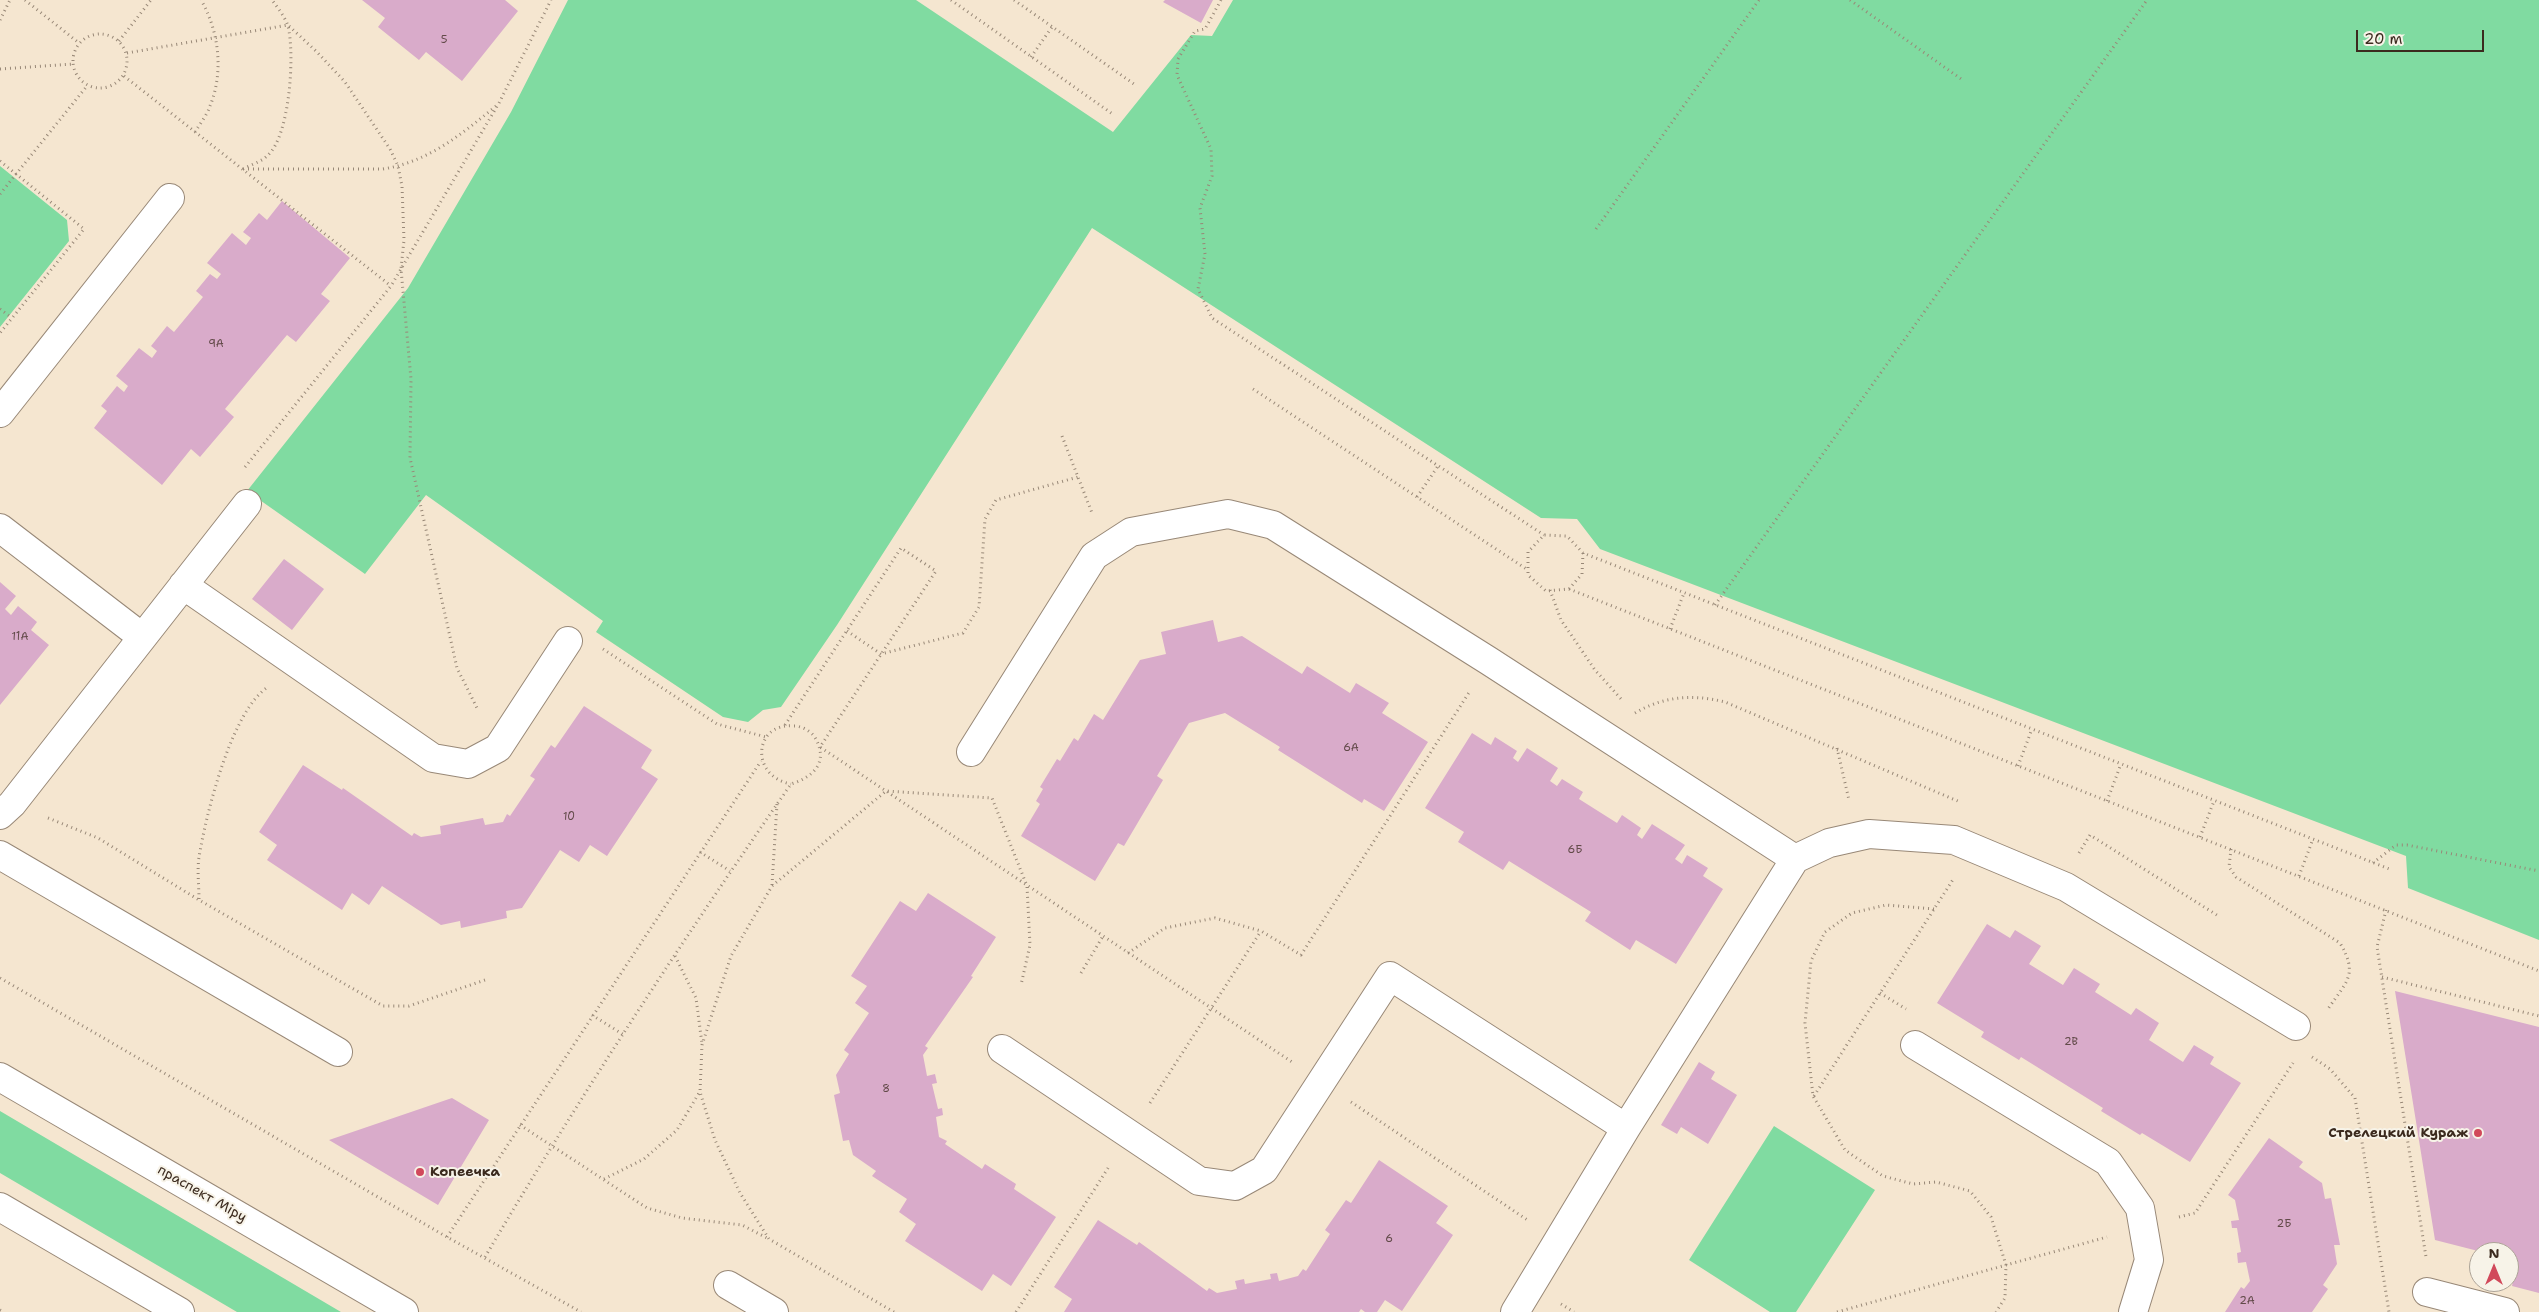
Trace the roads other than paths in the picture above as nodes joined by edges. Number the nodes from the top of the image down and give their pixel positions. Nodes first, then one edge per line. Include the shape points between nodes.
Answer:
1 (170, 198) dead end
2 (0, 413) edge
3 (247, 504) dead end
4 (0, 528) edge
5 (182, 585) junction
6 (142, 638) junction
7 (568, 641) dead end
8 (971, 752) dead end
9 (6, 810) edge
10 (0, 855) edge
11 (1795, 860) junction
12 (2296, 1026) dead end
13 (1915, 1045) dead end
14 (1002, 1049) dead end
15 (338, 1052) dead end
16 (0, 1076) edge
17 (1626, 1128) junction
18 (0, 1207) edge
19 (728, 1285) dead end
20 (2429, 1292) road end
21 (180, 1312) edge
22 (404, 1312) edge
23 (774, 1312) edge
24 (1515, 1312) edge
25 (2133, 1312) edge
26 (2505, 1312) edge

1 - 2 street
3 - 5 street
4 - 6 street
5 - 6 street
5 - 7 street via 433,758 468,764 498,748
6 - 9 street
8 - 11 street via 1094,556 1131,532 1228,514 1273,525
10 - 15 street
11 - 12 street via 1829,843 1869,834 1954,840 2066,887
11 - 17 street
13 - 25 street via 2108,1162 2140,1208 2144,1227 2149,1260
14 - 17 street via 1199,1181 1235,1186 1264,1170 1390,976
16 - 22 street, праспект Міру
17 - 24 street
18 - 21 street
19 - 23 street
20 - 26 street

